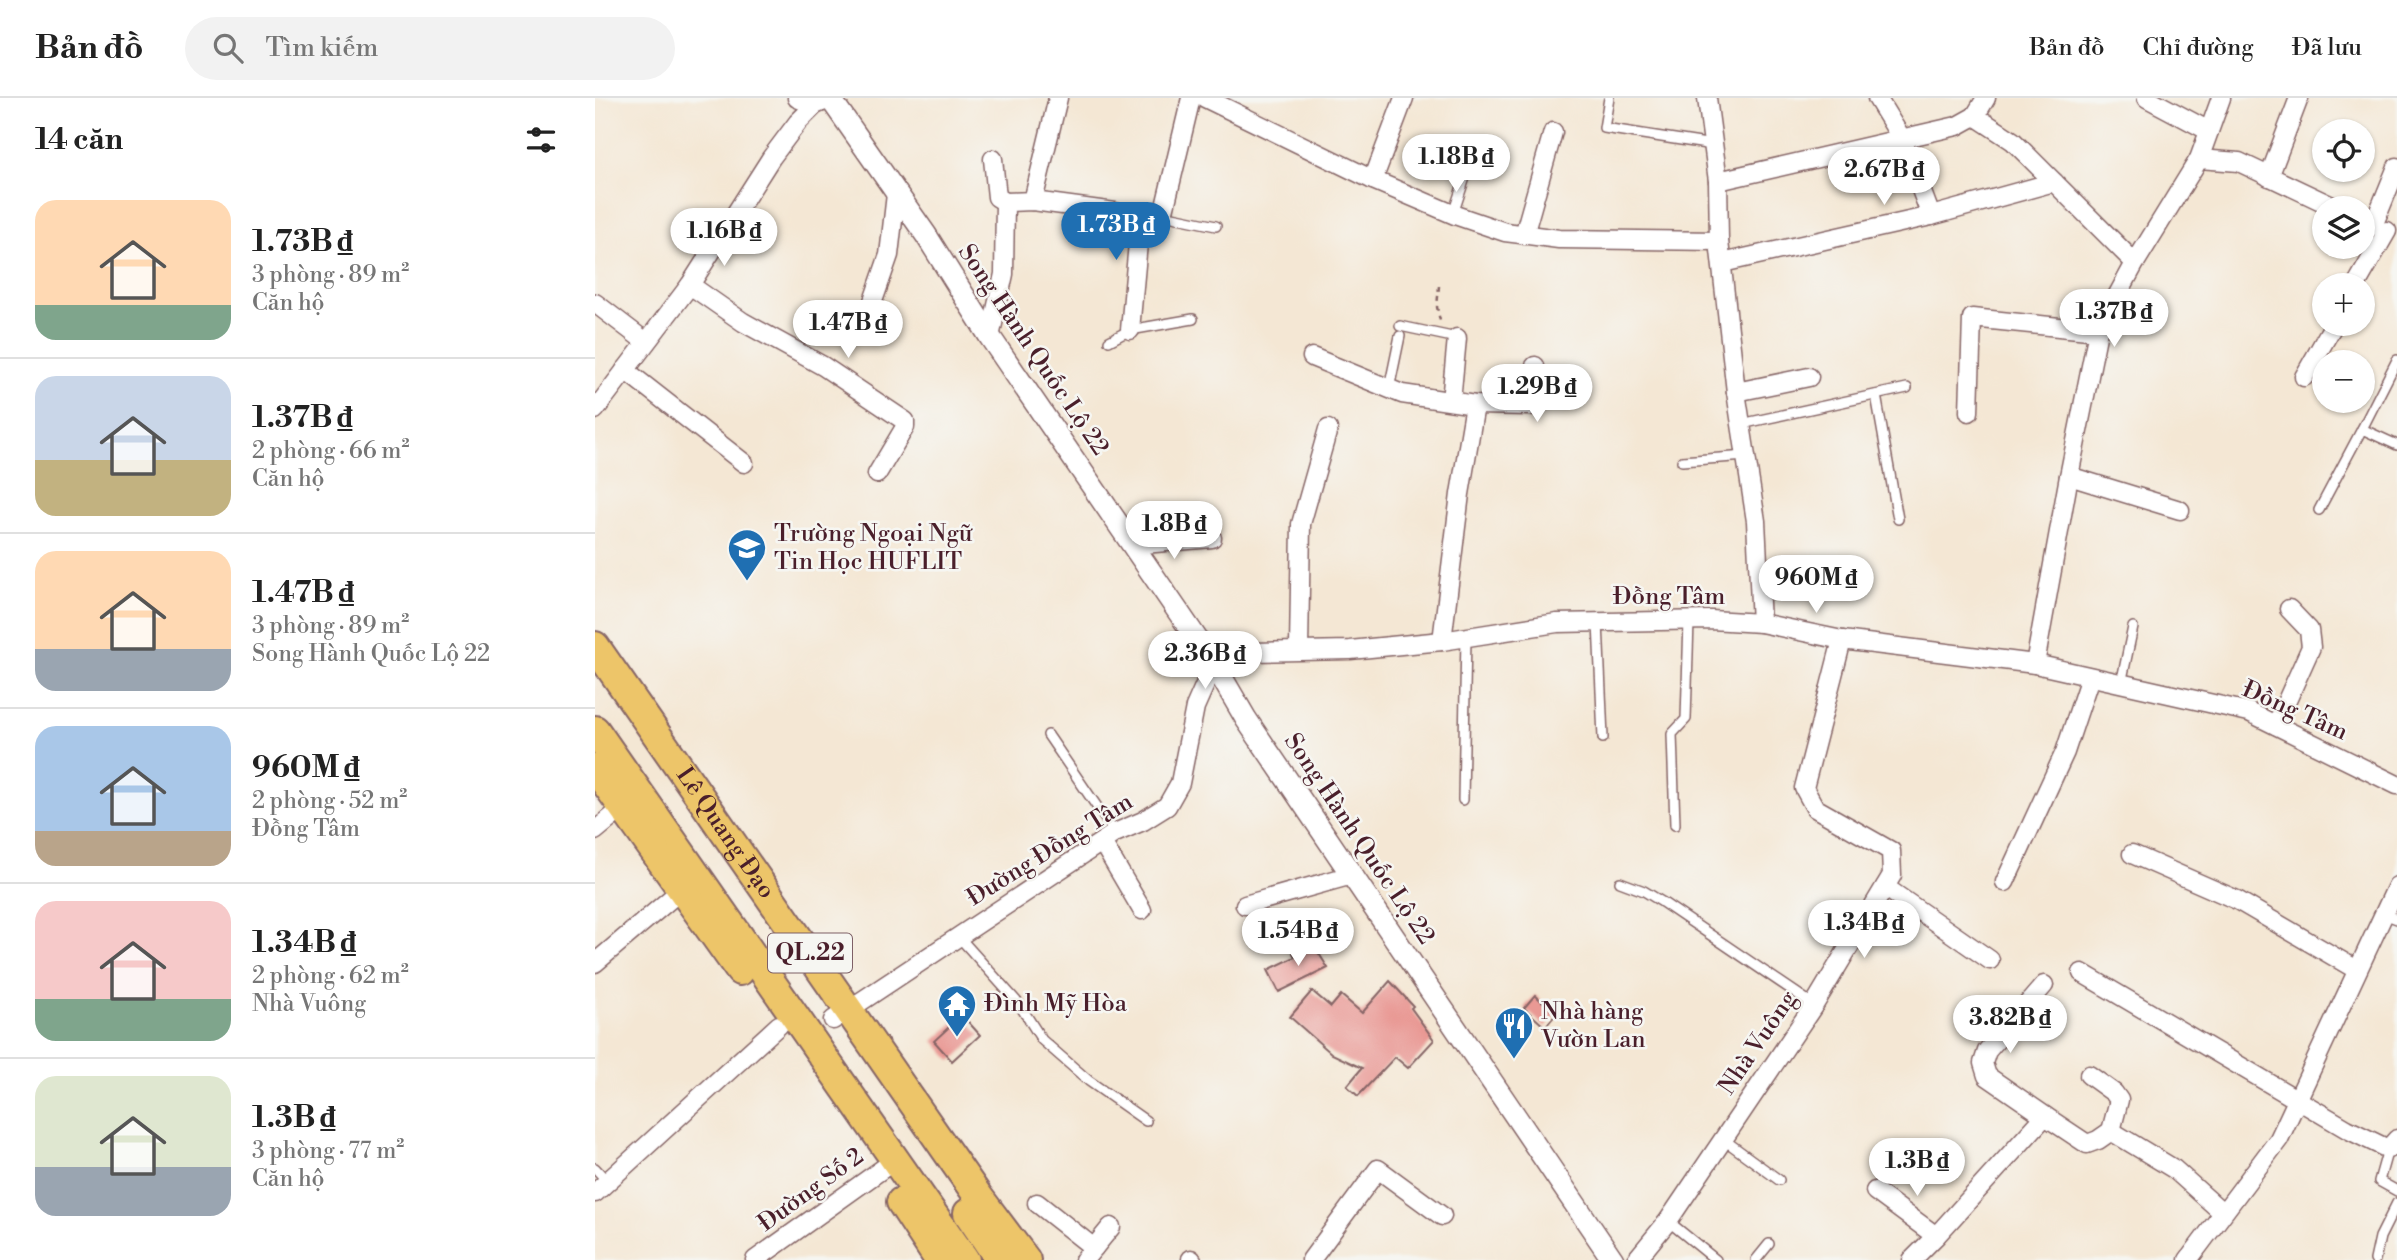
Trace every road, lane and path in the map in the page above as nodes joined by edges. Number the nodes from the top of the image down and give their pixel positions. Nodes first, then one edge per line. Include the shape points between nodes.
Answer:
1 (797, 98) edge
2 (1058, 98) edge
3 (1191, 98) edge
4 (1205, 98) edge
5 (1404, 98) edge
6 (1609, 98) edge
7 (1707, 98) edge
8 (1877, 98) edge
9 (1986, 98) edge
10 (2147, 98) edge
11 (2221, 98) edge
12 (2299, 98) edge
13 (827, 100) edge
14 (1975, 116) junction
15 (2209, 131) junction
16 (1553, 132) dead end
17 (1902, 139) junction
18 (1713, 145) junction
19 (1475, 147) dead end
20 (993, 159) dead end
21 (2199, 159) junction
22 (2397, 167) edge
23 (2269, 177) junction
24 (1373, 180) junction
25 (1718, 181) junction
26 (2054, 182) junction
27 (896, 194) junction
28 (2312, 197) edge
29 (1033, 201) junction
30 (1005, 202) junction
31 (1115, 212) dead end
32 (1453, 214) junction
33 (1163, 215) junction
34 (1931, 216) junction
35 (1216, 226) dead end
36 (2380, 228) edge
37 (1524, 235) junction
38 (1719, 241) junction
39 (1722, 262) junction
40 (2135, 263) junction
41 (2361, 273) edge
42 (690, 285) junction
43 (1439, 286) dead end
44 (595, 303) edge
45 (872, 304) dead end
46 (1193, 319) dead end
47 (1400, 326) dead end
48 (1130, 330) junction
49 (2098, 331) junction
50 (1400, 336) dead end
51 (2327, 336) edge
52 (990, 337) junction
53 (1457, 338) junction
54 (1108, 341) dead end
55 (646, 342) junction
56 (1313, 357) dead end
57 (2397, 360) edge
58 (1535, 366) dead end
59 (625, 370) junction
60 (1809, 377) dead end
61 (2304, 377) dead end
62 (1907, 388) dead end
63 (1389, 389) junction
64 (1736, 392) junction
65 (1876, 395) junction
66 (1451, 401) junction
67 (1475, 405) junction
68 (595, 408) edge
69 (1969, 412) dead end
70 (1741, 424) junction
71 (1328, 429) dead end
72 (2362, 429) junction
73 (2397, 445) edge
74 (1746, 456) junction
75 (1682, 461) dead end
76 (744, 463) dead end
77 (877, 474) dead end
78 (2069, 476) junction
79 (2180, 510) dead end
80 (2319, 510) dead end
81 (1898, 519) dead end
82 (1212, 538) dead end
83 (1132, 545) junction
84 (2290, 609) dead end
85 (1689, 621) junction
86 (1598, 622) junction
87 (1761, 623) junction
88 (2133, 627) dead end
89 (1466, 638) junction
90 (1842, 640) junction
91 (1442, 641) junction
92 (595, 646) edge
93 (1299, 650) junction
94 (1214, 664) junction
95 (2035, 664) junction
96 (2090, 677) junction
97 (595, 679) edge
98 (2121, 684) junction
99 (2276, 725) junction
100 (595, 730) edge
101 (1048, 735) dead end
102 (1604, 738) dead end
103 (595, 768) edge
104 (2397, 785) edge
105 (1463, 800) dead end
106 (632, 802) junction
107 (1675, 825) dead end
108 (595, 831) edge
109 (1108, 838) junction
110 (2132, 854) dead end
111 (1352, 876) junction
112 (1620, 882) dead end
113 (2005, 882) dead end
114 (2397, 886) edge
115 (1885, 887) junction
116 (681, 890) junction
117 (1245, 905) dead end
118 (1142, 910) dead end
119 (2390, 916) edge
120 (958, 937) junction
121 (1990, 960) dead end
122 (595, 963) edge
123 (2357, 970) junction
124 (2083, 974) dead end
125 (2044, 985) dead end
126 (1814, 1005) junction
127 (841, 1014) junction
128 (779, 1025) junction
129 (2089, 1075) dead end
130 (2297, 1097) junction
131 (2045, 1116) junction
132 (1146, 1121) dead end
133 (2111, 1131) junction
134 (1723, 1139) junction
135 (2392, 1144) edge
136 (888, 1165) junction
137 (1779, 1180) dead end
138 (599, 1181) edge
139 (1875, 1191) dead end
140 (2397, 1191) edge
141 (1037, 1203) dead end
142 (2397, 1203) edge
143 (2222, 1212) junction
144 (1443, 1216) dead end
145 (1668, 1221) junction
146 (1111, 1227) dead end
147 (1936, 1236) junction
148 (1769, 1244) dead end
149 (1089, 1254) edge
150 (755, 1260) edge
151 (939, 1260) edge
152 (965, 1260) edge
153 (1000, 1260) edge
154 (1025, 1260) edge
155 (1311, 1260) edge
156 (1613, 1260) edge
157 (1636, 1260) edge
158 (1716, 1260) edge
159 (1756, 1260) edge
160 (1912, 1260) edge
161 (2188, 1260) edge
162 (2375, 1260) edge

1 - 13 street
2 - 29 street
3 - 33 street
4 - 24 street
5 - 24 street
6 - 18 lane via 1604,128
7 - 18 street
8 - 17 street
9 - 14 street
10 - 15 street
11 - 15 street
12 - 23 street
13 - 27 street, Song Hành Quốc Lộ 22
13 - 42 street via 798,122 771,158
14 - 17 street via 1957,126
14 - 26 street via 2013,141
15 - 21 street
16 - 37 street
17 - 25 street
17 - 34 street
18 - 25 street
19 - 32 lane
20 - 30 street via 996,197
21 - 23 street via 2239,162
21 - 40 street
22 - 36 street
23 - 28 street
24 - 32 street
25 - 38 street
26 - 34 street
26 - 40 street
27 - 45 street via 889,255
27 - 52 street, Song Hành Quốc Lộ 22
29 - 30 street
29 - 31 street
30 - 52 street via 1004,274
32 - 37 street
33 - 35 lane
33 - 48 street via 1139,240
34 - 39 street
36 - 41 street
37 - 38 street
38 - 39 street
39 - 64 street
40 - 49 street
42 - 55 street
42 - 77 street via 905,421
43 - 53 path via 1441,325
44 - 55 street
46 - 48 lane
47 - 53 lane
48 - 54 lane
49 - 69 street via 1972,318
49 - 78 street
50 - 63 lane
51 - 61 street
52 - 83 street, Song Hành Quốc Lộ 22
53 - 66 street
55 - 59 street
56 - 63 street
57 - 72 lane
58 - 67 street via 1531,405
59 - 68 street
59 - 76 street
60 - 64 street
62 - 65 lane
63 - 66 street
64 - 70 street
65 - 70 lane
65 - 81 lane
66 - 67 street
67 - 91 street
70 - 74 street
71 - 93 street via 1301,524
72 - 73 lane
72 - 80 lane
74 - 75 lane
74 - 87 street via 1756,521
78 - 79 street
78 - 95 street
82 - 83 street
83 - 94 street, Song Hành Quốc Lộ 22
84 - 99 street via 2309,630 2311,647
85 - 86 street, Đồng Tâm
85 - 87 street, Đồng Tâm
85 - 107 lane via 1686,719 1672,734
86 - 89 street, Đồng Tâm via 1557,623
86 - 102 lane
87 - 90 street, Đồng Tâm
88 - 98 lane
89 - 91 street, Đồng Tâm
89 - 105 lane
90 - 95 street, Đồng Tâm
90 - 115 street, Nhà Vuông via 1804,788 1815,808 1891,851 1892,875
91 - 93 street, Đồng Tâm
92 - 127 highway, Lê Quang Đạo / QL.22
93 - 94 street, Đồng Tâm via 1251,652
94 - 109 street, Đường Đồng Tâm via 1195,707 1180,783 1167,806
94 - 111 street, Song Hành Quốc Lộ 22
95 - 96 street, Đồng Tâm
96 - 98 street, Đồng Tâm
96 - 113 street via 2065,752
97 - 127 highway, Lê Quang Đạo / QL.22
98 - 99 street, Đồng Tâm via 2249,712
99 - 104 street, Đồng Tâm
100 - 106 highway, Lê Quang Đạo / QL.22
101 - 109 lane
103 - 106 highway, Lê Quang Đạo / QL.22
106 - 108 street
106 - 116 highway, Lê Quang Đạo / QL.22
106 - 136 highway, Lê Quang Đạo / QL.22
109 - 118 street
109 - 120 street, Đường Đồng Tâm
110 - 123 street via 2237,900
111 - 117 street
111 - 156 street, Song Hành Quốc Lộ 22
112 - 126 lane via 1662,902
114 - 119 street
115 - 121 street
115 - 126 street, Nhà Vuông
116 - 122 street
116 - 128 highway, Lê Quang Đạo / QL.22
119 - 123 street
120 - 127 street, Đường Đồng Tâm
120 - 132 lane via 1019,1004 1042,1040
123 - 130 street
124 - 130 street
125 - 131 street via 1987,1051 1983,1063 1987,1076
126 - 134 street, Nhà Vuông
127 - 153 highway, Lê Quang Đạo / QL.22
127 - 154 highway, Lê Quang Đạo / QL.22
128 - 136 highway, Lê Quang Đạo / QL.22
128 - 138 street
129 - 133 street via 2119,1100
130 - 135 street via 2347,1129
130 - 143 street via 2279,1139
131 - 133 street via 2087,1144
131 - 147 street
133 - 143 street via 2173,1169
134 - 137 lane
134 - 145 street, Nhà Vuông
135 - 140 lane via 2379,1181
136 - 150 street, Đường Số 2
136 - 151 highway, Lê Quang Đạo / QL.22
136 - 152 highway, Lê Quang Đạo / QL.22
139 - 147 street
141 - 149 street
142 - 162 lane via 2380,1237
143 - 161 street
144 - 155 street via 1378,1169
145 - 157 street, Nhà Vuông
145 - 158 lane
146 - 149 street
147 - 160 street
148 - 159 lane

